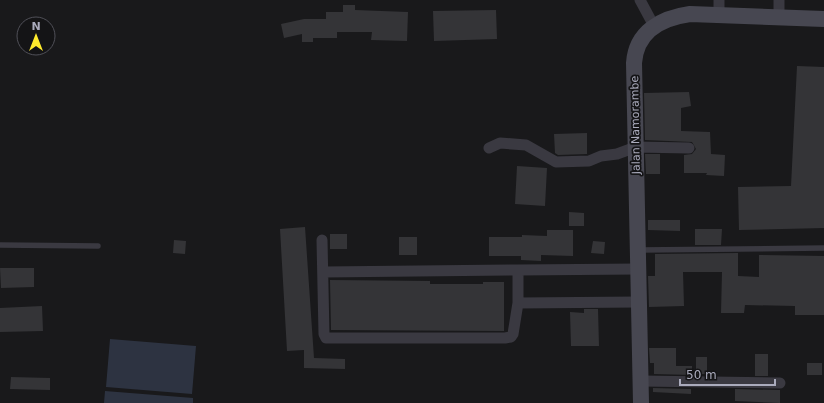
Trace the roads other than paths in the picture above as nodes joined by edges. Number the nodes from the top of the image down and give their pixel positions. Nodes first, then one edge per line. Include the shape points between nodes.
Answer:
1 (640, 0) edge
2 (779, 0) edge
3 (719, 7) edge
4 (779, 17) junction
5 (824, 20) edge
6 (654, 26) junction
7 (636, 147) junction
8 (489, 148) dead end
9 (689, 148) dead end
10 (322, 240) dead end
11 (0, 245) edge
12 (98, 246) dead end
13 (824, 248) edge
14 (637, 250) junction
15 (638, 269) junction
16 (518, 270) junction
17 (324, 272) junction
18 (638, 302) junction
19 (518, 303) junction
20 (641, 381) junction
21 (780, 383) dead end
22 (641, 403) edge

1 - 6 street
2 - 4 street
3 - 4 main road, Jalan Namorambe
3 - 6 main road, Jalan Namorambe via 674,16
4 - 5 main road, Jalan Namorambe
6 - 7 main road, Jalan Namorambe via 640,41 635,54
7 - 8 street via 582,162 556,162 535,148 514,142 500,143
7 - 9 street
7 - 14 main road, Jalan Namorambe
10 - 17 street
11 - 12 lane
13 - 14 lane
14 - 15 main road, Jalan Namorambe
15 - 16 street
15 - 18 main road, Jalan Namorambe
16 - 17 street
16 - 19 street
17 - 19 street via 324,334 326,338 332,339 511,337
18 - 19 street
18 - 20 main road, Jalan Namorambe
20 - 21 street
20 - 22 main road, Jalan Namorambe

